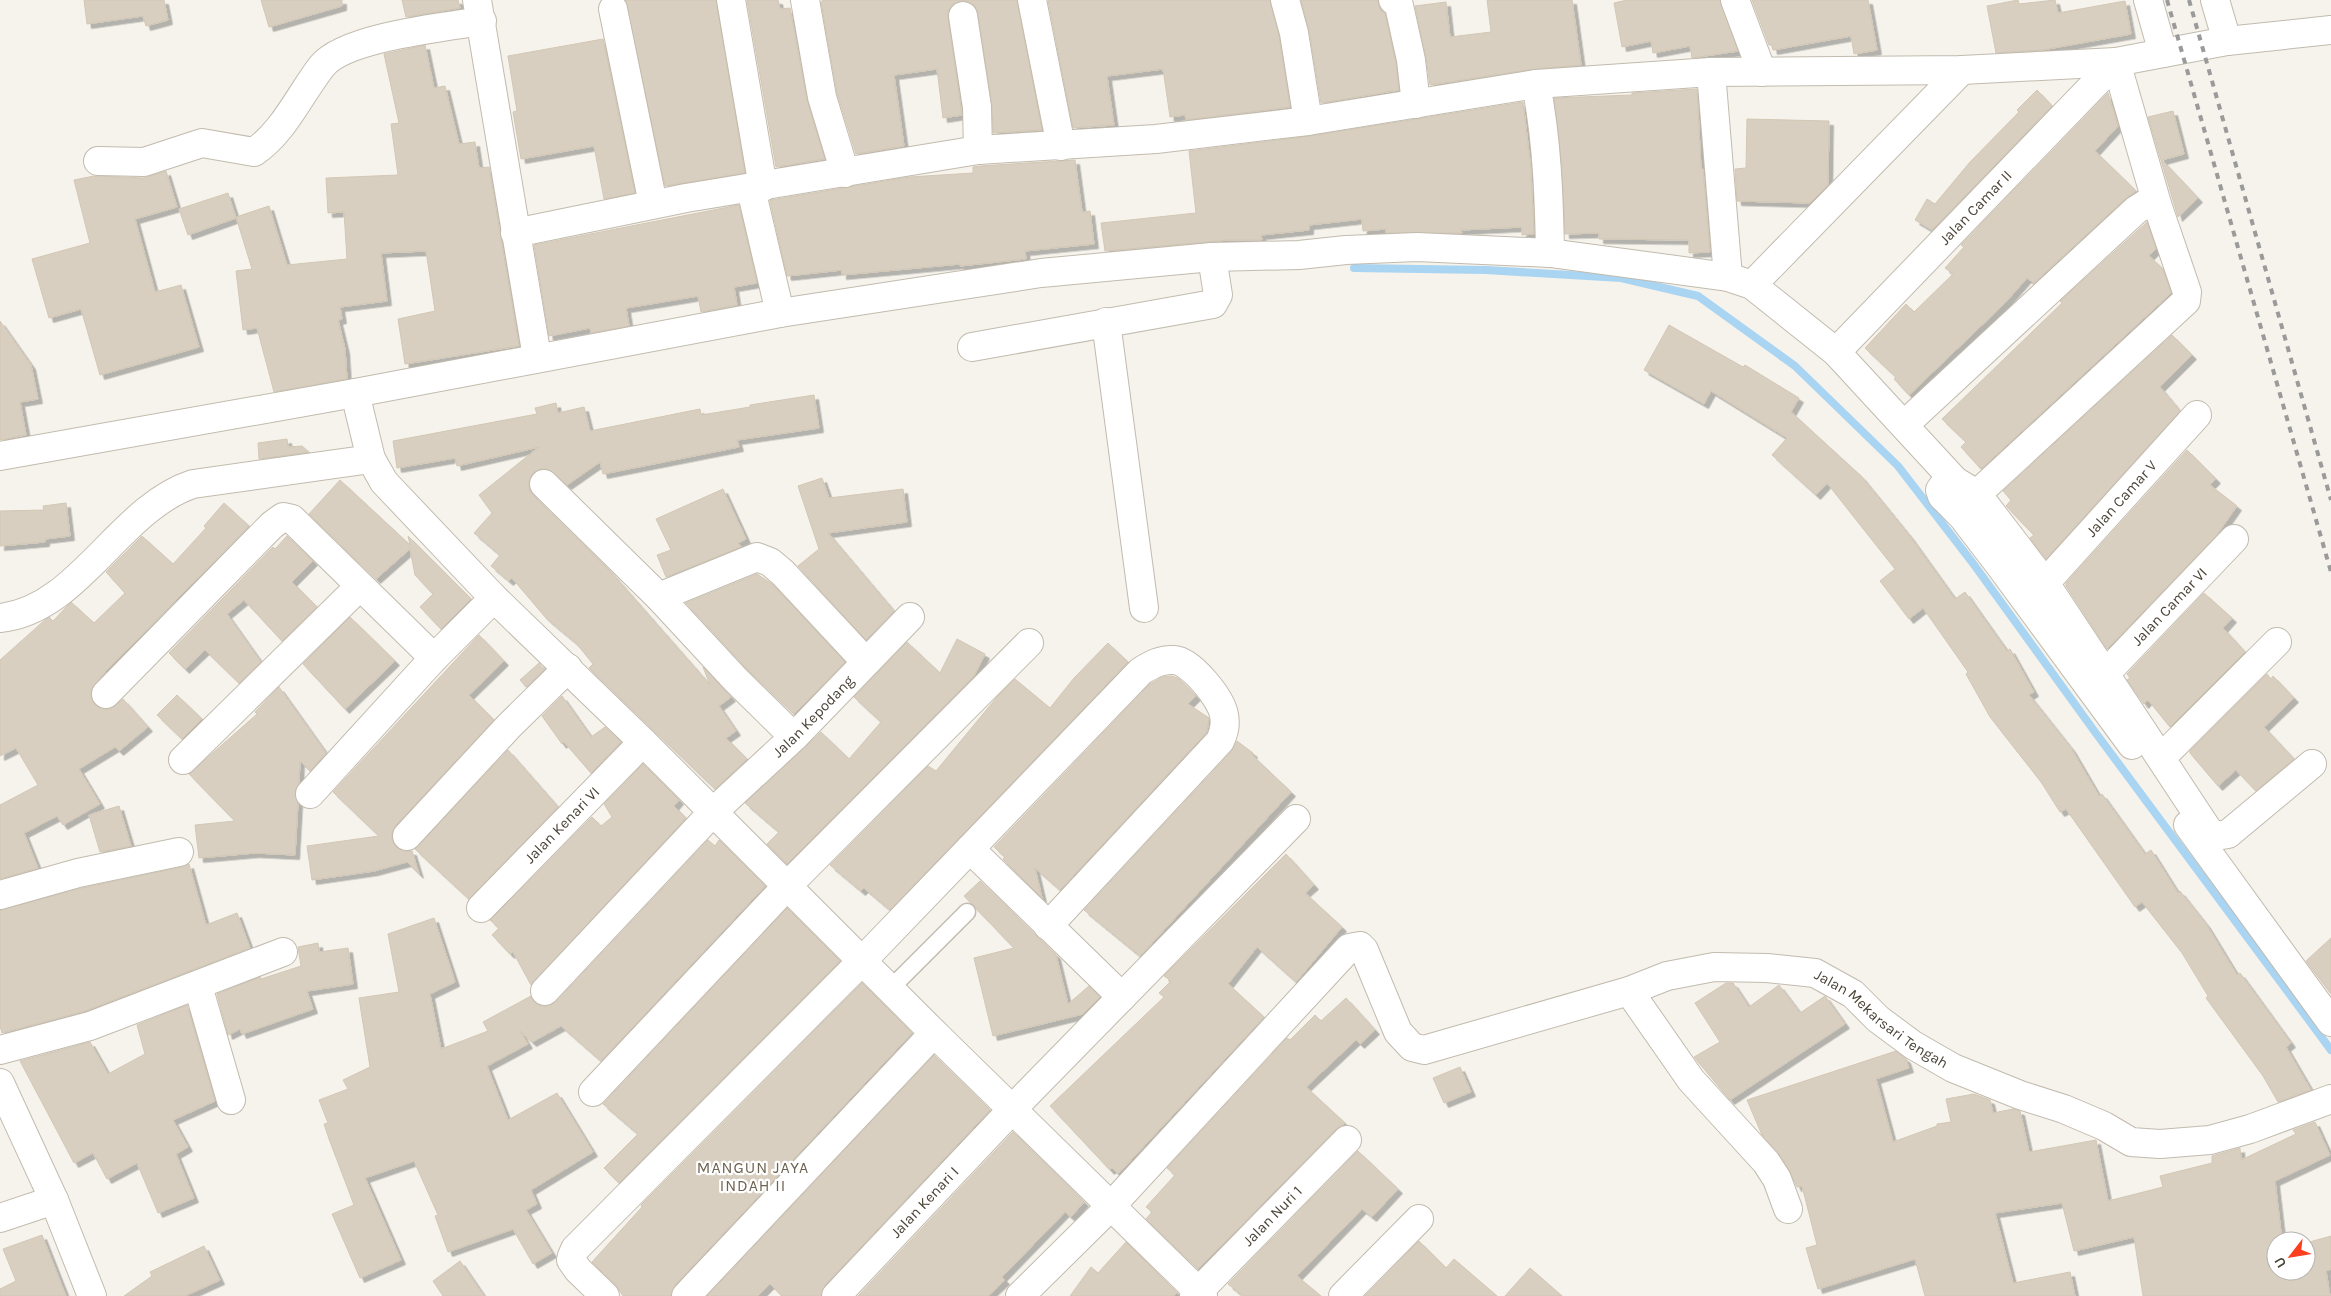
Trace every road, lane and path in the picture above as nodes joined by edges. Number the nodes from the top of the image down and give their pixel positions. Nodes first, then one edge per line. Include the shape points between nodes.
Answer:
1 (731, 0) edge
2 (805, 0) edge
3 (1032, 0) edge
4 (1285, 0) edge
5 (1394, 0) edge
6 (1735, 0) edge
7 (2148, 0) edge
8 (2215, 0) edge
9 (613, 9) dead end
10 (480, 11) edge
11 (963, 16) dead end
12 (2331, 30) edge
13 (2227, 41) junction
14 (2162, 53) junction
15 (2116, 62) junction
16 (1962, 70) junction
17 (1711, 72) junction
18 (1762, 72) junction
19 (1536, 84) junction
20 (1416, 104) junction
21 (1308, 121) junction
22 (1061, 146) junction
23 (978, 150) junction
24 (98, 161) dead end
25 (845, 173) junction
26 (757, 188) junction
27 (653, 204) junction
28 (2156, 204) junction
29 (515, 233) junction
30 (1550, 254) junction
31 (1212, 256) junction
32 (1740, 281) junction
33 (780, 313) junction
34 (1106, 322) junction
35 (972, 346) dead end
36 (1836, 352) junction
37 (537, 357) junction
38 (355, 393) junction
39 (2197, 415) dead end
40 (1904, 425) junction
41 (0, 456) edge
42 (370, 459) junction
43 (544, 484) dead end
44 (1966, 487) junction
45 (2234, 539) dead end
46 (2045, 583) junction
47 (359, 587) junction
48 (659, 597) junction
49 (494, 598) junction
50 (1144, 608) dead end
51 (910, 617) dead end
52 (0, 618) edge
53 (2277, 642) dead end
54 (1029, 643) dead end
55 (434, 658) junction
56 (866, 662) junction
57 (568, 668) junction
58 (2106, 673) junction
59 (106, 694) dead end
60 (794, 737) junction
61 (643, 742) junction
62 (2161, 758) junction
63 (183, 760) dead end
64 (2312, 764) dead end
65 (310, 794) dead end
66 (713, 812) junction
67 (1296, 818) dead end
68 (407, 836) dead end
69 (970, 849) junction
70 (179, 852) dead end
71 (788, 885) junction
72 (0, 895) edge
73 (480, 908) dead end
74 (968, 912) dead end
75 (1048, 926) junction
76 (284, 952) dead end
77 (862, 961) junction
78 (198, 986) junction
79 (890, 989) junction
80 (545, 991) dead end
81 (1629, 991) junction
82 (1122, 997) junction
83 (2331, 1022) edge
84 (934, 1033) junction
85 (0, 1050) edge
86 (0, 1083) edge
87 (593, 1092) dead end
88 (2331, 1098) edge
89 (232, 1100) dead end
90 (1012, 1109) junction
91 (1348, 1140) dead end
92 (54, 1200) junction
93 (1112, 1205) junction
94 (1788, 1209) dead end
95 (0, 1218) edge
96 (1418, 1219) dead end
97 (1199, 1294) edge
98 (92, 1296) edge
99 (605, 1296) edge
100 (686, 1296) edge
101 (836, 1296) edge
102 (1020, 1296) edge
103 (1343, 1296) edge

1 - 26 street
2 - 25 street via 822,97
3 - 22 street
4 - 21 street via 1294,33
5 - 20 street via 1398,1
6 - 18 street
7 - 14 street
8 - 13 street
9 - 27 street
10 - 24 street via 376,39 324,64 268,143 254,152 202,143 144,162
10 - 29 street
11 - 23 street via 976,107
12 - 13 street
13 - 14 street
14 - 15 street
15 - 16 street
15 - 28 street
15 - 36 street, Jalan Camar II
16 - 18 street
16 - 32 street
17 - 18 street
17 - 19 street
17 - 32 street
19 - 20 street
19 - 30 street via 1549,182
20 - 21 street
21 - 22 street via 1156,139
22 - 23 street
23 - 25 street
25 - 26 street
26 - 27 street
26 - 33 street
27 - 29 street
28 - 40 street via 2147,203 2136,210
28 - 44 street via 2187,292 2186,301
29 - 37 street
30 - 31 street via 1417,247 1298,255
30 - 32 street
31 - 33 street via 1041,273
31 - 34 street via 1218,294 1213,304
32 - 36 street
33 - 37 street
34 - 35 street
34 - 50 street
36 - 40 street
37 - 38 street
38 - 41 street
38 - 42 street
39 - 46 street, Jalan Camar V
40 - 44 street
42 - 49 street via 384,482
42 - 52 street via 193,484 174,490 153,505 53,598 31,611
43 - 48 street
44 - 46 street
44 - 83 street via 1946,482 1940,490 2001,567
45 - 58 street, Jalan Camar VI
46 - 58 street
47 - 55 street
47 - 59 street via 292,519 283,517
47 - 63 street
48 - 56 street via 758,557 783,573
48 - 60 street
49 - 55 street
49 - 57 street
51 - 56 street, Jalan Kepodang
53 - 62 street
54 - 71 street
55 - 65 street
56 - 60 street, Jalan Kepodang
57 - 61 street
57 - 68 street
58 - 62 street
60 - 66 street, Jalan Kepodang
61 - 66 street
61 - 73 street, Jalan Kenari VI
62 - 64 street via 2208,830 2216,836 2228,834
66 - 71 street
66 - 80 street, Jalan Kepodang
67 - 82 street, Jalan Kenari I
69 - 75 street
69 - 75 street via 1141,671 1158,662 1175,659 1194,671 1215,693 1224,713 1225,728 1220,741
69 - 77 street
70 - 72 street via 78,873
71 - 77 street
71 - 87 street
74 - 79 lane
75 - 82 street
76 - 78 street
77 - 79 street
77 - 99 street via 575,1249 573,1264
78 - 85 street via 90,1026
78 - 89 street
79 - 84 street
81 - 88 street, Jalan Mekarsari Tengah via 1667,976 1714,967 1815,973 1853,994 1878,1019 1952,1068 2064,1109 2131,1142 2160,1144 2210,1140 2250,1129
81 - 93 street, Jalan Mekarsari Tengah via 1424,1050 1412,1047 1398,1032 1364,950 1360,946 1350,948
81 - 94 street via 1691,1080 1766,1162 1777,1179
82 - 90 street, Jalan Kenari I
84 - 90 street
84 - 100 street
86 - 92 street
90 - 93 street
90 - 101 street, Jalan Kenari I
91 - 97 street, Jalan Nuri 1
92 - 95 street
92 - 98 street
93 - 97 street
93 - 102 street
96 - 103 street

